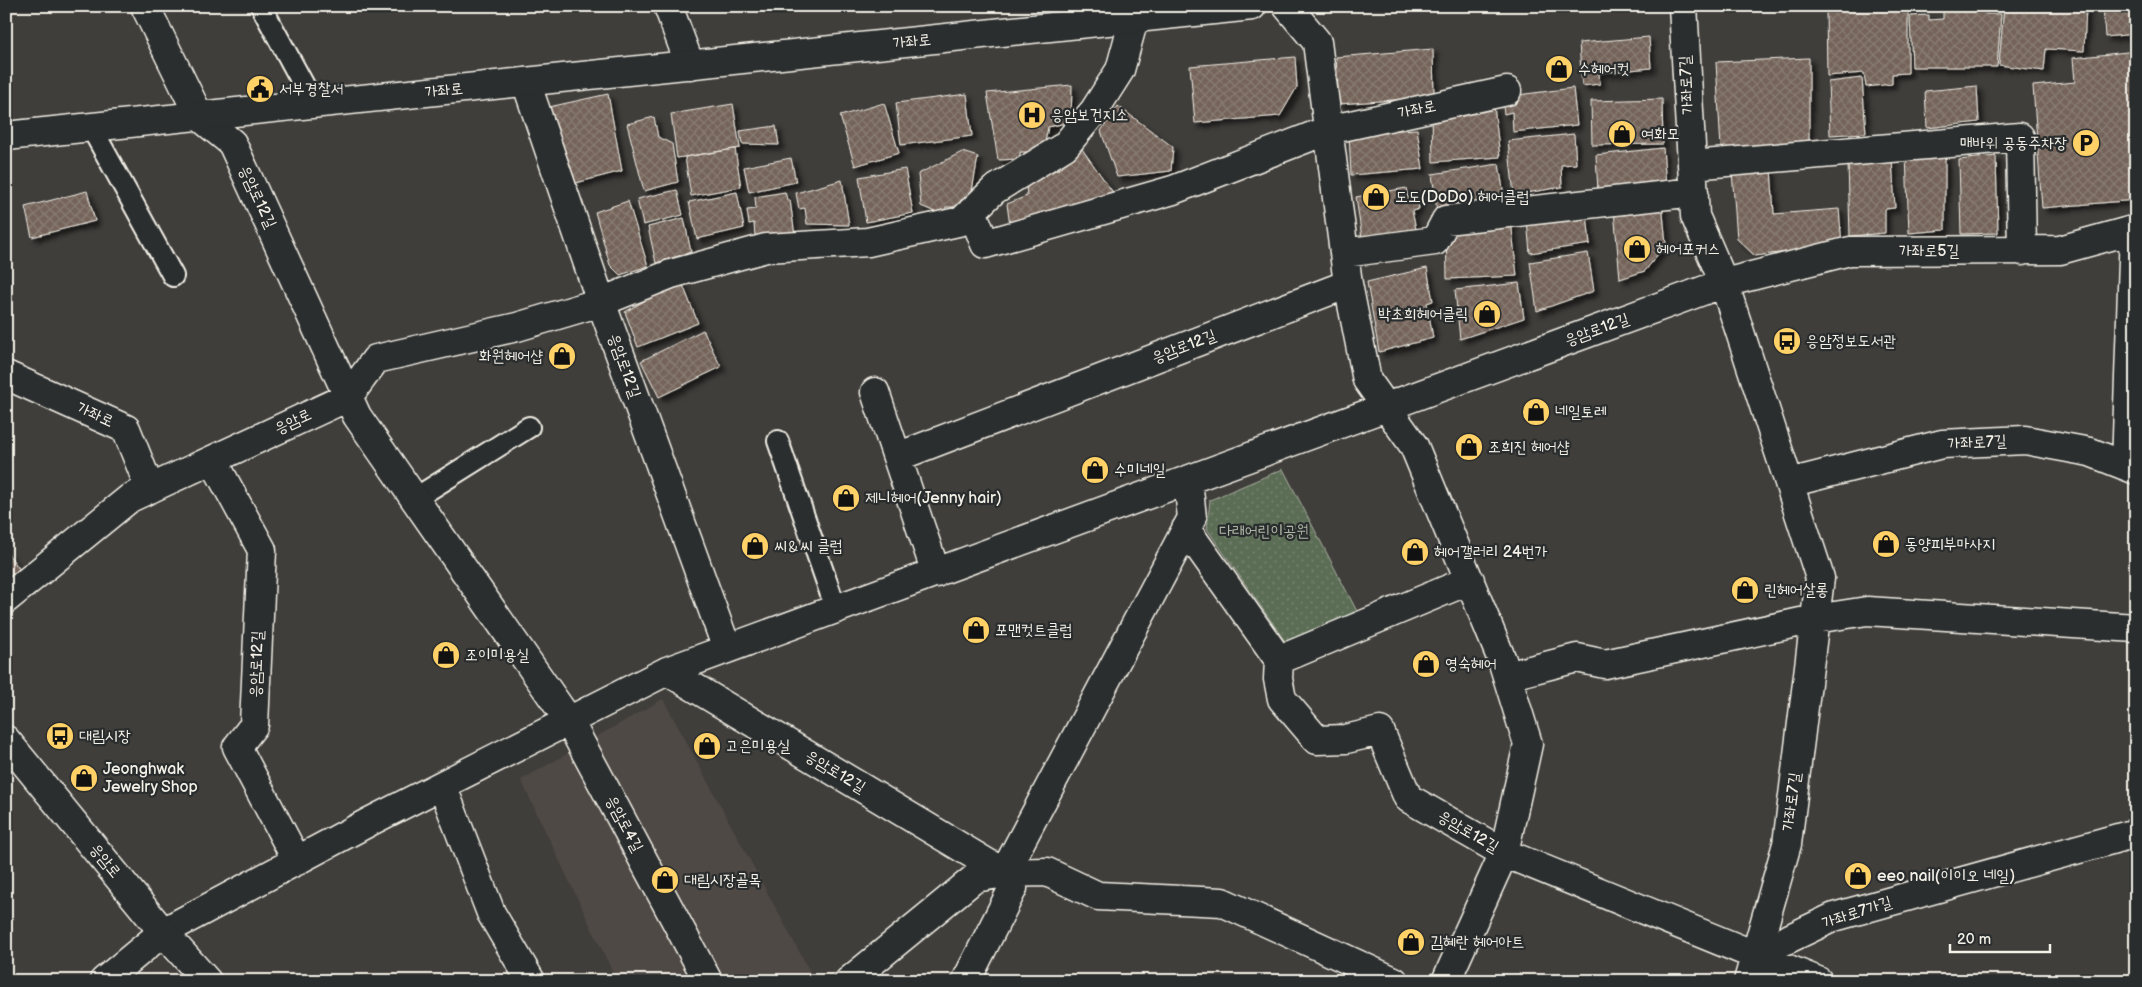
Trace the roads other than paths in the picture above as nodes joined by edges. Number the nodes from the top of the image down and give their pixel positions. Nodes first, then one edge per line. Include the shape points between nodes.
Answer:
1 (145, 6) edge
2 (261, 6) edge
3 (668, 6) edge
4 (1252, 6) edge
5 (1287, 6) edge
6 (1683, 6) edge
7 (1134, 19) junction
8 (690, 66) junction
9 (526, 82) junction
10 (1507, 91) dead end
11 (314, 104) junction
12 (199, 116) junction
13 (91, 127) junction
14 (1328, 130) junction
15 (6, 136) edge
16 (1692, 165) junction
17 (1694, 192) junction
18 (972, 212) junction
19 (2135, 230) edge
20 (2022, 251) junction
21 (1344, 253) junction
22 (173, 276) dead end
23 (1348, 284) junction
24 (1724, 284) junction
25 (601, 302) junction
26 (6, 375) edge
27 (875, 392) dead end
28 (348, 397) junction
29 (1386, 408) junction
30 (529, 427) dead end
31 (778, 441) dead end
32 (897, 457) junction
33 (213, 460) junction
34 (2131, 468) edge
35 (1188, 480) junction
36 (1789, 482) junction
37 (150, 489) junction
38 (414, 499) junction
39 (1186, 529) junction
40 (936, 573) junction
41 (1470, 580) junction
42 (6, 599) edge
43 (836, 609) junction
44 (1815, 619) junction
45 (2136, 628) edge
46 (727, 649) junction
47 (1279, 660) junction
48 (666, 671) junction
49 (1507, 676) junction
50 (569, 721) junction
51 (6, 740) edge
52 (442, 785) junction
53 (2136, 833) edge
54 (1504, 853) junction
55 (297, 861) junction
56 (1004, 873) junction
57 (163, 932) junction
58 (1751, 968) edge
59 (104, 981) edge
60 (207, 981) edge
61 (531, 981) edge
62 (708, 981) edge
63 (849, 981) edge
64 (966, 981) edge
65 (1394, 981) edge
66 (1446, 981) edge
67 (1818, 981) edge

1 - 12 street
2 - 11 lane
3 - 8 street
4 - 7 street, 가좌로
5 - 14 street via 1317,42
6 - 16 street, 가좌로7길
7 - 8 street, 가좌로
7 - 18 street via 1120,70 1094,111 1065,146 994,190
8 - 9 street, 가좌로
9 - 11 street, 가좌로
9 - 25 street, 응암로12길
10 - 14 street, 가좌로
11 - 12 street, 가좌로
12 - 13 street, 가좌로
12 - 28 street, 응암로12길 via 232,143
13 - 15 street, 가좌로
13 - 22 lane
14 - 18 street, 가좌로 via 1173,190 985,244
14 - 21 street
16 - 17 street, 가좌로7길
16 - 20 street via 2020,137
17 - 21 street via 1446,220 1436,241
17 - 24 street, 가좌로7길 via 1695,216
18 - 25 street via 962,220 868,242 766,248 670,274
19 - 20 street, 가좌로5길 via 2060,250
19 - 34 street
20 - 24 street, 가좌로5길 via 1850,251
21 - 23 street
23 - 29 street, 응암로12길 via 1366,380
23 - 32 street, 응암로12길
24 - 29 street, 응암로12길
24 - 36 street, 가좌로7길
25 - 28 street, 응암로 via 517,327 376,358
25 - 46 street, 응암로12길
26 - 37 street, 가좌로 via 126,429
27 - 32 street
28 - 33 street, 응암로
28 - 38 street, 응암로12길 via 357,416
29 - 35 street, 응암로12길
29 - 41 street, 응암로12길 via 1414,446
30 - 38 lane
31 - 43 lane
32 - 40 street
33 - 37 street, 응암로
33 - 55 street, 응암로12길 via 262,550 254,725 237,747
34 - 36 street, 가좌로7길 via 2090,452 2025,440 1942,444
35 - 39 street via 1192,518
35 - 40 street, 응암로12길
36 - 44 street, 가좌로7길 via 1820,578
37 - 42 street, 응암로 via 130,498
38 - 50 street, 응암로12길
39 - 47 street
39 - 56 street
40 - 43 street, 응암로12길
41 - 47 street
41 - 49 street, 응암로12길
43 - 46 street, 응암로12길
44 - 45 street via 1867,611
44 - 49 street via 1605,664 1577,658
44 - 58 street, 가좌로7길 via 1787,844
46 - 48 street, 응암로12길
47 - 54 street, 응암로12길 via 1282,699 1317,740 1346,740 1380,731 1408,798
48 - 50 street, 응암로12길
48 - 56 street, 응암로12길
49 - 54 street, 응암로12길 via 1528,744
50 - 52 street, 응암로12길
50 - 62 street, 응암로4길
51 - 57 street, 응암로
52 - 55 street, 응암로12길
52 - 61 street via 491,912
53 - 58 street, 가좌로7가길 via 1834,917
54 - 58 street
54 - 66 street
55 - 57 street, 응암로12길
56 - 63 street via 975,878
56 - 64 street via 1013,888
56 - 65 street via 1047,872 1098,896 1222,902
57 - 59 street, 응암로12길
57 - 60 street, 응암로
58 - 67 street

